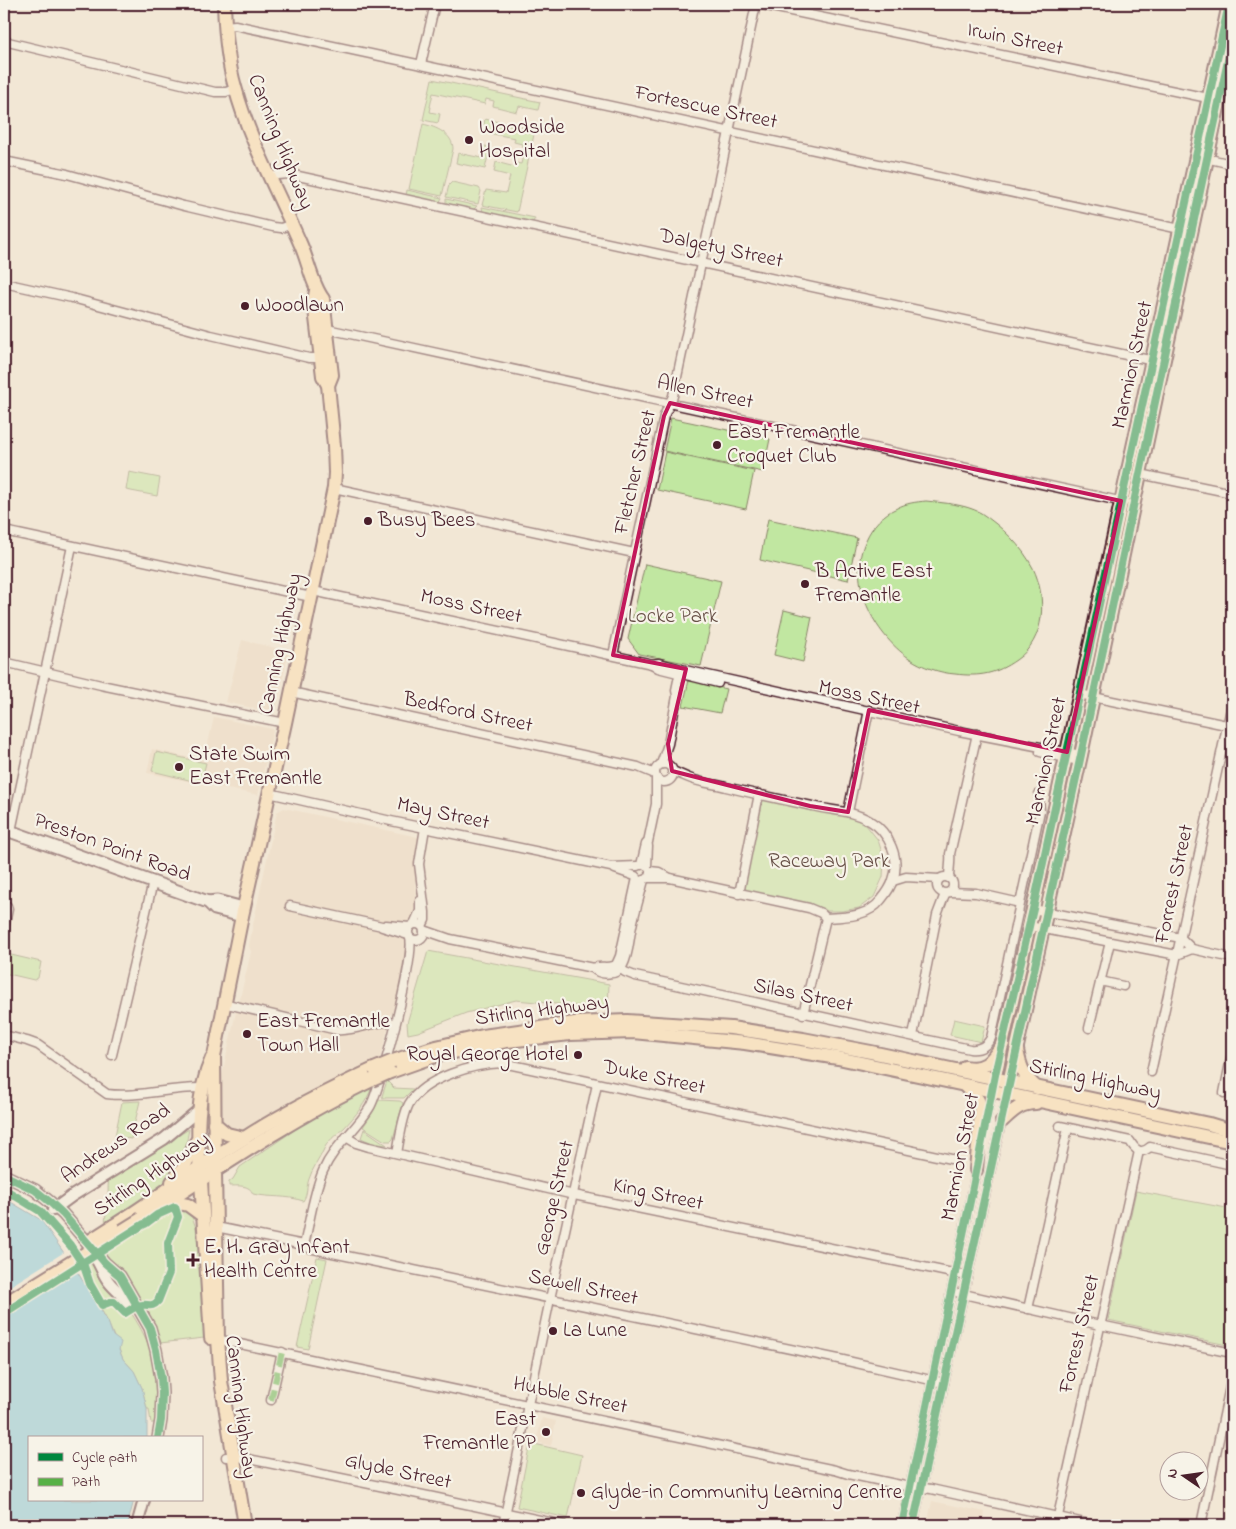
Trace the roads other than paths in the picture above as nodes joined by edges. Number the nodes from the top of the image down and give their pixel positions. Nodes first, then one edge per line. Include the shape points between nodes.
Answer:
1 (224, 4) edge
2 (435, 4) edge
3 (756, 4) edge
4 (1229, 4) edge
5 (225, 26) junction
6 (4, 41) edge
7 (1232, 42) edge
8 (421, 64) junction
9 (235, 89) junction
10 (1208, 98) junction
11 (730, 131) junction
12 (1201, 157) junction
13 (4, 161) edge
14 (1232, 164) edge
15 (271, 177) junction
16 (292, 224) junction
17 (1180, 229) junction
18 (701, 262) junction
19 (4, 283) edge
20 (316, 291) junction
21 (327, 329) junction
22 (322, 358) junction
23 (1157, 362) junction
24 (328, 385) junction
25 (670, 404) junction
26 (1140, 474) junction
27 (334, 488) junction
28 (1232, 493) edge
29 (1120, 501) junction
30 (1134, 504) junction
31 (4, 531) edge
32 (72, 546) junction
33 (634, 553) junction
34 (312, 594) junction
35 (613, 655) junction
36 (4, 662) edge
37 (46, 672) junction
38 (682, 672) junction
39 (291, 692) junction
40 (1079, 694) junction
41 (1093, 696) junction
42 (1232, 704) edge
43 (868, 713) junction
44 (284, 723) junction
45 (1230, 725) edge
46 (976, 737) junction
47 (668, 744) junction
48 (1066, 755) junction
49 (1080, 758) junction
50 (658, 771) junction
51 (670, 774) junction
52 (269, 793) junction
53 (759, 794) junction
54 (1039, 794) dead end
55 (656, 804) junction
56 (848, 812) junction
57 (427, 829) junction
58 (8, 830) edge
59 (642, 873) junction
60 (894, 875) junction
61 (909, 878) junction
62 (153, 882) junction
63 (944, 885) junction
64 (739, 894) junction
65 (5, 903) edge
66 (1020, 903) junction
67 (290, 906) dead end
68 (1033, 909) junction
69 (1046, 911) junction
70 (242, 912) junction
71 (823, 920) junction
72 (382, 926) junction
73 (1029, 926) junction
74 (417, 927) junction
75 (4, 929) edge
76 (1042, 929) junction
77 (409, 937) junction
78 (1181, 938) junction
79 (420, 939) junction
80 (450, 939) junction
81 (1110, 942) junction
82 (1192, 950) junction
83 (1177, 955) junction
84 (1232, 958) edge
85 (618, 967) junction
86 (408, 972) junction
87 (1100, 981) junction
88 (1123, 986) dead end
89 (224, 1002) junction
90 (803, 1014) junction
91 (395, 1023) junction
92 (1089, 1028) dead end
93 (4, 1035) edge
94 (913, 1036) junction
95 (1003, 1044) junction
96 (1016, 1050) junction
97 (871, 1052) junction
98 (1232, 1053) edge
99 (112, 1055) dead end
100 (214, 1056) junction
101 (391, 1067) junction
102 (1151, 1072) dead end
103 (373, 1074) junction
104 (597, 1084) junction
105 (993, 1085) junction
106 (964, 1086) junction
107 (203, 1088) junction
108 (1008, 1088) junction
109 (1037, 1088) junction
110 (1224, 1092) dead end
111 (1046, 1103) junction
112 (200, 1109) junction
113 (1002, 1121) junction
114 (214, 1123) junction
115 (1209, 1124) junction
116 (1232, 1127) edge
117 (1232, 1131) edge
118 (198, 1137) junction
119 (346, 1137) junction
120 (244, 1138) junction
121 (1232, 1142) edge
122 (1139, 1151) junction
123 (397, 1153) junction
124 (215, 1157) junction
125 (951, 1159) dead end
126 (1232, 1165) edge
127 (200, 1168) junction
128 (976, 1170) junction
129 (214, 1172) junction
130 (4, 1174) edge
131 (4, 1179) edge
132 (201, 1181) junction
133 (574, 1195) junction
134 (166, 1198) junction
135 (54, 1209) junction
136 (139, 1215) junction
137 (203, 1216) junction
138 (216, 1227) junction
139 (306, 1246) junction
140 (955, 1274) junction
141 (967, 1276) junction
142 (952, 1291) junction
143 (963, 1294) junction
144 (4, 1295) edge
145 (550, 1299) junction
146 (4, 1304) edge
147 (1028, 1309) junction
148 (1100, 1325) junction
149 (215, 1340) junction
150 (282, 1352) junction
151 (1232, 1353) edge
152 (1232, 1377) edge
153 (932, 1381) junction
154 (944, 1383) junction
155 (271, 1400) dead end
156 (527, 1405) junction
157 (158, 1436) edge
158 (229, 1456) junction
159 (910, 1486) junction
160 (921, 1488) junction
161 (143, 1502) edge
162 (144, 1502) edge
163 (506, 1513) junction
164 (1056, 1521) edge
165 (137, 1525) edge
166 (142, 1525) edge
167 (237, 1525) edge
168 (245, 1525) edge
169 (503, 1525) edge
170 (563, 1525) edge
171 (902, 1525) edge
172 (913, 1525) edge
173 (1094, 1525) edge
174 (1201, 1525) edge

1 - 5 main road, Canning Highway
2 - 8 street
3 - 10 street, Irwin Street
3 - 11 street, Fletcher Street
4 - 10 main road, Marmion Street
5 - 8 street, Fortescue Street via 235,25
5 - 9 main road, Canning Highway
6 - 9 street via 215,92
7 - 12 main road, Marmion Street
8 - 11 street, Fortescue Street
9 - 15 main road, Canning Highway
10 - 12 main road, Marmion Street
11 - 17 street, Fortescue Street
11 - 18 street, Fletcher Street
12 - 14 street
12 - 17 main road, Marmion Street
12 - 23 main road, Marmion Street
13 - 16 street via 272,227
15 - 16 main road, Canning Highway
15 - 18 street, Dalgety Street via 289,174
16 - 20 main road, Canning Highway
17 - 23 main road, Marmion Street
18 - 23 street, Dalgety Street
18 - 25 street, Fletcher Street
19 - 22 street via 309,358
20 - 21 main road, Canning Highway via 323,299
20 - 22 main road, Canning Highway via 314,301
21 - 24 main road, Canning Highway via 332,375
21 - 25 street, Allen Street
22 - 24 main road, Canning Highway via 323,376
23 - 26 main road, Marmion Street
23 - 29 main road, Marmion Street
24 - 27 main road, Canning Highway
25 - 29 street, Allen Street
25 - 33 street, Fletcher Street via 664,416
26 - 28 street
26 - 30 main road, Marmion Street
27 - 33 street
27 - 34 main road, Canning Highway
29 - 30 street, Allen Street
29 - 40 main road, Marmion Street
30 - 41 main road, Marmion Street
31 - 32 street, Moss Street
32 - 34 street, Moss Street
32 - 37 street
33 - 35 street, Fletcher Street
34 - 35 street, Moss Street
34 - 39 main road, Canning Highway
35 - 38 street, Moss Street
36 - 37 street
37 - 44 street
37 - 58 street
38 - 43 street, Moss Street
38 - 47 street via 681,692 677,696
39 - 44 main road, Canning Highway
39 - 50 street, Bedford Street
40 - 41 street
40 - 48 main road, Marmion Street
41 - 45 street
41 - 49 main road, Marmion Street
42 - 45 street, Forrest Street
43 - 46 street, Moss Street
43 - 56 street
44 - 52 main road, Canning Highway
45 - 78 street, Forrest Street
46 - 48 street, Moss Street
46 - 63 street
47 - 50 street
47 - 51 street
48 - 49 street, Moss Street
48 - 68 main road, Marmion Street
49 - 69 main road, Marmion Street
50 - 51 street via 666,764
50 - 51 street via 660,781
50 - 55 street
51 - 53 street
51 - 55 street
52 - 57 street, May Street
52 - 70 main road, Canning Highway
53 - 56 street
53 - 64 street
54 - 66 street via 1040,811
55 - 59 street via 641,860
56 - 60 street via 870,821 882,831 893,851
57 - 59 street, May Street
57 - 74 street via 420,859 425,912 424,920
58 - 62 main road, Preston Point Road
59 - 64 street, May Street via 659,872 670,878
59 - 85 street
60 - 61 street
60 - 61 street
60 - 71 street via 881,901 867,911
61 - 63 street
62 - 70 main road, Preston Point Road
62 - 99 street
63 - 66 street
63 - 94 street
64 - 71 street, May Street via 821,912
65 - 75 street via 8,909
66 - 94 street, Silas Street via 986,1045 970,1049
67 - 72 street, Silas Street
68 - 69 street
68 - 73 main road, Marmion Street
69 - 76 main road, Marmion Street
69 - 78 street
70 - 89 main road, Canning Highway
71 - 90 street
72 - 74 street, Silas Street
72 - 77 street, Silas Street
73 - 76 street
73 - 95 main road, Marmion Street
74 - 77 street via 408,931
74 - 79 street via 424,934
74 - 80 street, Silas Street
76 - 81 street
76 - 96 main road, Marmion Street
77 - 79 street via 414,941
77 - 86 street via 412,944
78 - 82 street
78 - 83 street, Forrest Street
79 - 80 street, Silas Street
79 - 86 street
80 - 85 street, Silas Street via 593,968
81 - 83 street
81 - 87 street
82 - 83 street
82 - 84 street
83 - 102 street, Forrest Street
85 - 90 street, Silas Street via 635,976
86 - 91 street
87 - 88 street
87 - 92 street
89 - 91 street via 337,1030 348,1031 381,1022
89 - 100 main road, Canning Highway
90 - 94 street, Silas Street
91 - 119 street via 377,1092 364,1116
93 - 107 street via 38,1045 107,1094
95 - 97 main road via 992,1060 976,1068 886,1051
95 - 105 main road, Marmion Street
96 - 108 main road, Marmion Street
96 - 109 main road via 1022,1072
97 - 101 main road, Stirling Highway via 731,1028 627,1021 575,1023 483,1036 432,1048
97 - 105 main road, Stirling Highway
98 - 110 street
100 - 107 main road, Canning Highway via 206,1071
100 - 114 main road, Canning Highway
101 - 103 main road, Stirling Highway, bridge
101 - 106 main road, Stirling Highway via 507,1041 633,1032 745,1043 838,1058
103 - 120 main road, Stirling Highway via 320,1095
103 - 129 main road, Stirling Highway
104 - 123 street, Duke Street via 504,1063 464,1070 424,1088 414,1097 407,1110
104 - 125 street, Duke Street
104 - 133 street, George Street
105 - 106 main road, Stirling Highway
105 - 108 main road, Stirling Highway
105 - 128 street, Marmion Street
106 - 128 main road via 978,1100 981,1112
107 - 112 main road, Canning Highway
108 - 109 main road, Stirling Highway
108 - 111 main road, Stirling Highway
108 - 113 street, Marmion Street
109 - 115 main road, Stirling Highway
111 - 113 main road via 1022,1105
111 - 121 main road, Stirling Highway
112 - 118 main road, Canning Highway
112 - 135 street, Andrews Road via 164,1139
113 - 141 street, Marmion Street
114 - 120 main road via 228,1134
114 - 124 main road, Canning Highway
115 - 116 main road
115 - 117 main road, Stirling Highway
118 - 127 main road, Canning Highway
118 - 134 main road
119 - 123 street, King Street via 356,1143
119 - 139 street via 322,1173
120 - 124 main road, Stirling Highway
122 - 126 street via 1150,1147
122 - 147 street via 1130,1141 1064,1127
122 - 148 street, Forrest Street
123 - 133 street, King Street
124 - 127 main road, Stirling Highway
124 - 129 main road, Canning Highway
127 - 132 main road, Canning Highway
127 - 134 main road, Stirling Highway
128 - 140 street, Marmion Street
129 - 132 main road, Stirling Highway
129 - 138 main road, Canning Highway
130 - 135 street via 35,1190
131 - 135 street
132 - 134 main road, Stirling Highway
132 - 137 main road, Canning Highway
133 - 140 street, King Street
133 - 145 street, George Street
134 - 136 main road, Stirling Highway
134 - 137 main road via 192,1206
135 - 157 street via 96,1258 106,1279 126,1300 152,1337 160,1364 162,1393
136 - 144 main road, Stirling Highway, bridge
136 - 146 main road, Stirling Highway, bridge
137 - 149 main road, Canning Highway
138 - 139 street, Sewell Street
138 - 149 main road, Canning Highway
139 - 145 street, Sewell Street
140 - 141 street, King Street
140 - 142 street, Marmion Street
141 - 143 street, Marmion Street
142 - 143 street
142 - 153 street, Marmion Street
143 - 147 street
143 - 154 street, Marmion Street
145 - 153 street, Sewell Street
145 - 156 street, George Street
147 - 148 street
148 - 151 street
148 - 164 street, Forrest Street
149 - 150 street, Hubble Street
149 - 158 main road, Canning Highway via 216,1396
150 - 155 street
150 - 156 street, Hubble Street
152 - 174 street
153 - 154 street, Sewell Street
153 - 159 street, Marmion Street
154 - 160 street, Marmion Street
156 - 159 street, Hubble Street
156 - 163 street, George Street
158 - 163 street, Glyde Street
158 - 167 main road, Canning Highway
158 - 168 main road, Canning Highway
159 - 160 street, Hubble Street
159 - 171 street, Marmion Street
160 - 164 street, Hubble Street
160 - 172 street, Marmion Street
161 - 165 street
162 - 166 street
163 - 169 street, George Street
163 - 170 street, Glyde Street
164 - 173 street, Hubble Street

